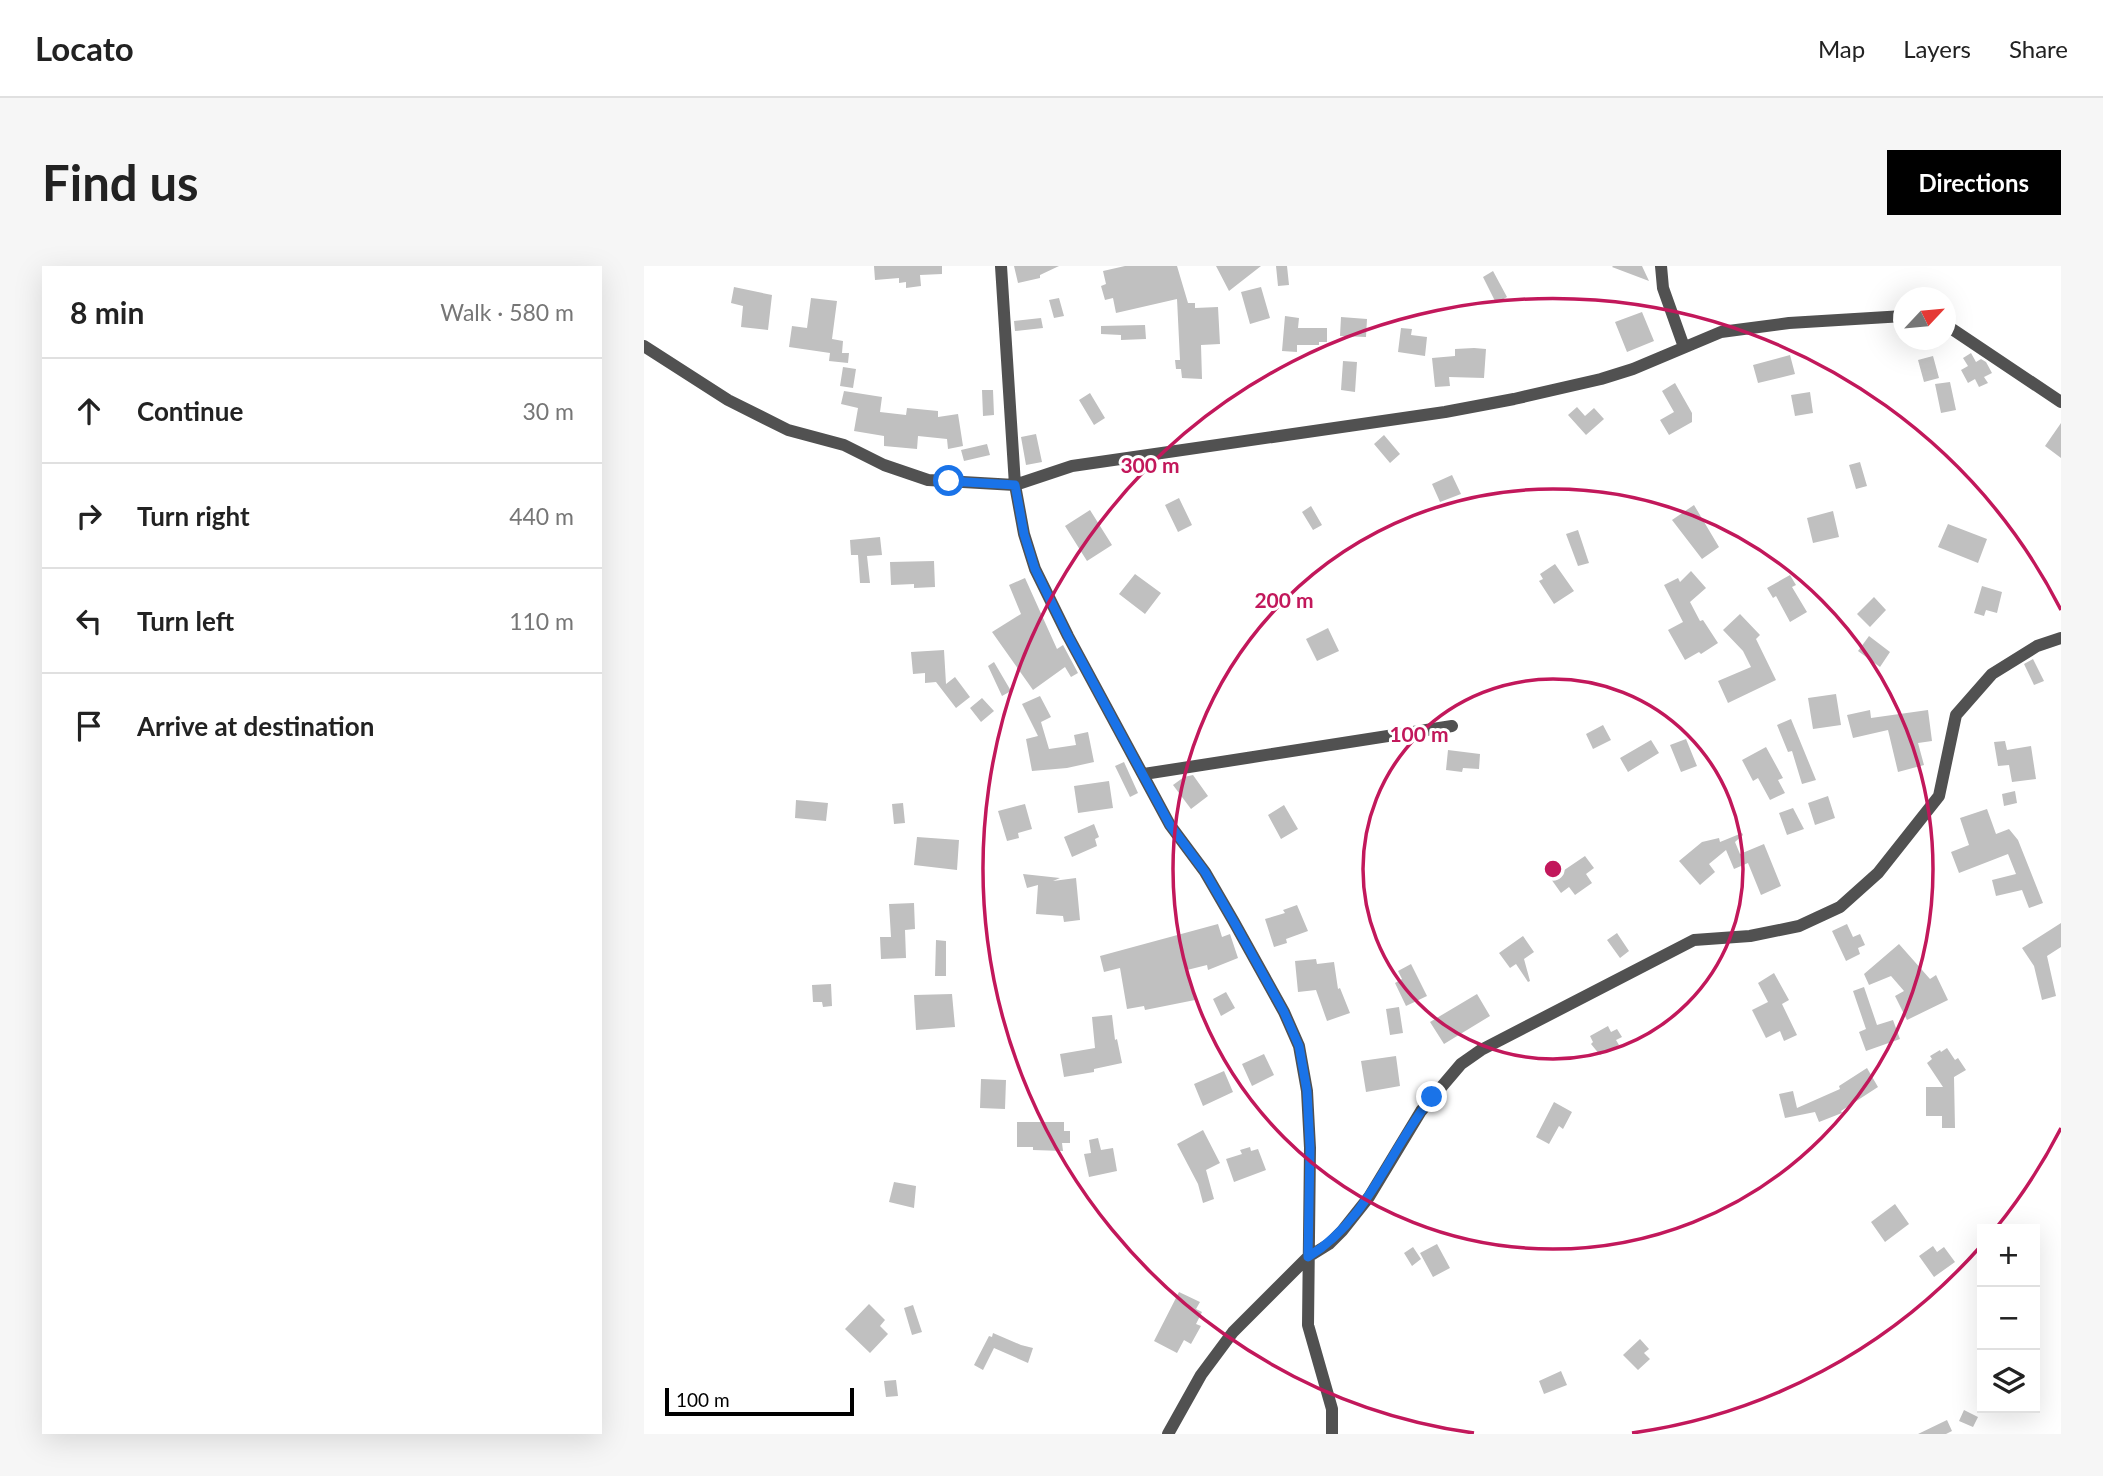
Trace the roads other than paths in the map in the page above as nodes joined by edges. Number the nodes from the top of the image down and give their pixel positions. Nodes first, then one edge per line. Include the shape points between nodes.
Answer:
1 (1001, 266) edge
2 (1661, 266) edge
3 (1893, 317) edge
4 (1956, 332) edge
5 (644, 346) edge
6 (1684, 347) junction
7 (2061, 402) edge
8 (1015, 485) junction
9 (2061, 638) edge
10 (1452, 726) dead end
11 (1143, 774) junction
12 (1308, 1257) junction
13 (1168, 1434) edge
14 (1332, 1434) edge

1 - 8 street
2 - 6 street via 1663,288
3 - 6 street via 1721,332
4 - 7 street
5 - 8 street via 728,400 788,430 844,445 884,466 928,480
6 - 8 street via 1601,379 1514,399 1072,466
8 - 11 street via 1035,569
9 - 12 street via 2037,646 1992,674 1956,715 1938,796 1878,873 1840,907 1799,926 1693,940 1481,1050 1461,1064 1421,1111 1342,1231
10 - 11 street
11 - 12 street via 1170,825 1229,912 1299,1046 1310,1148
12 - 13 street via 1233,1332 1201,1375
12 - 14 street via 1308,1325 1332,1409

